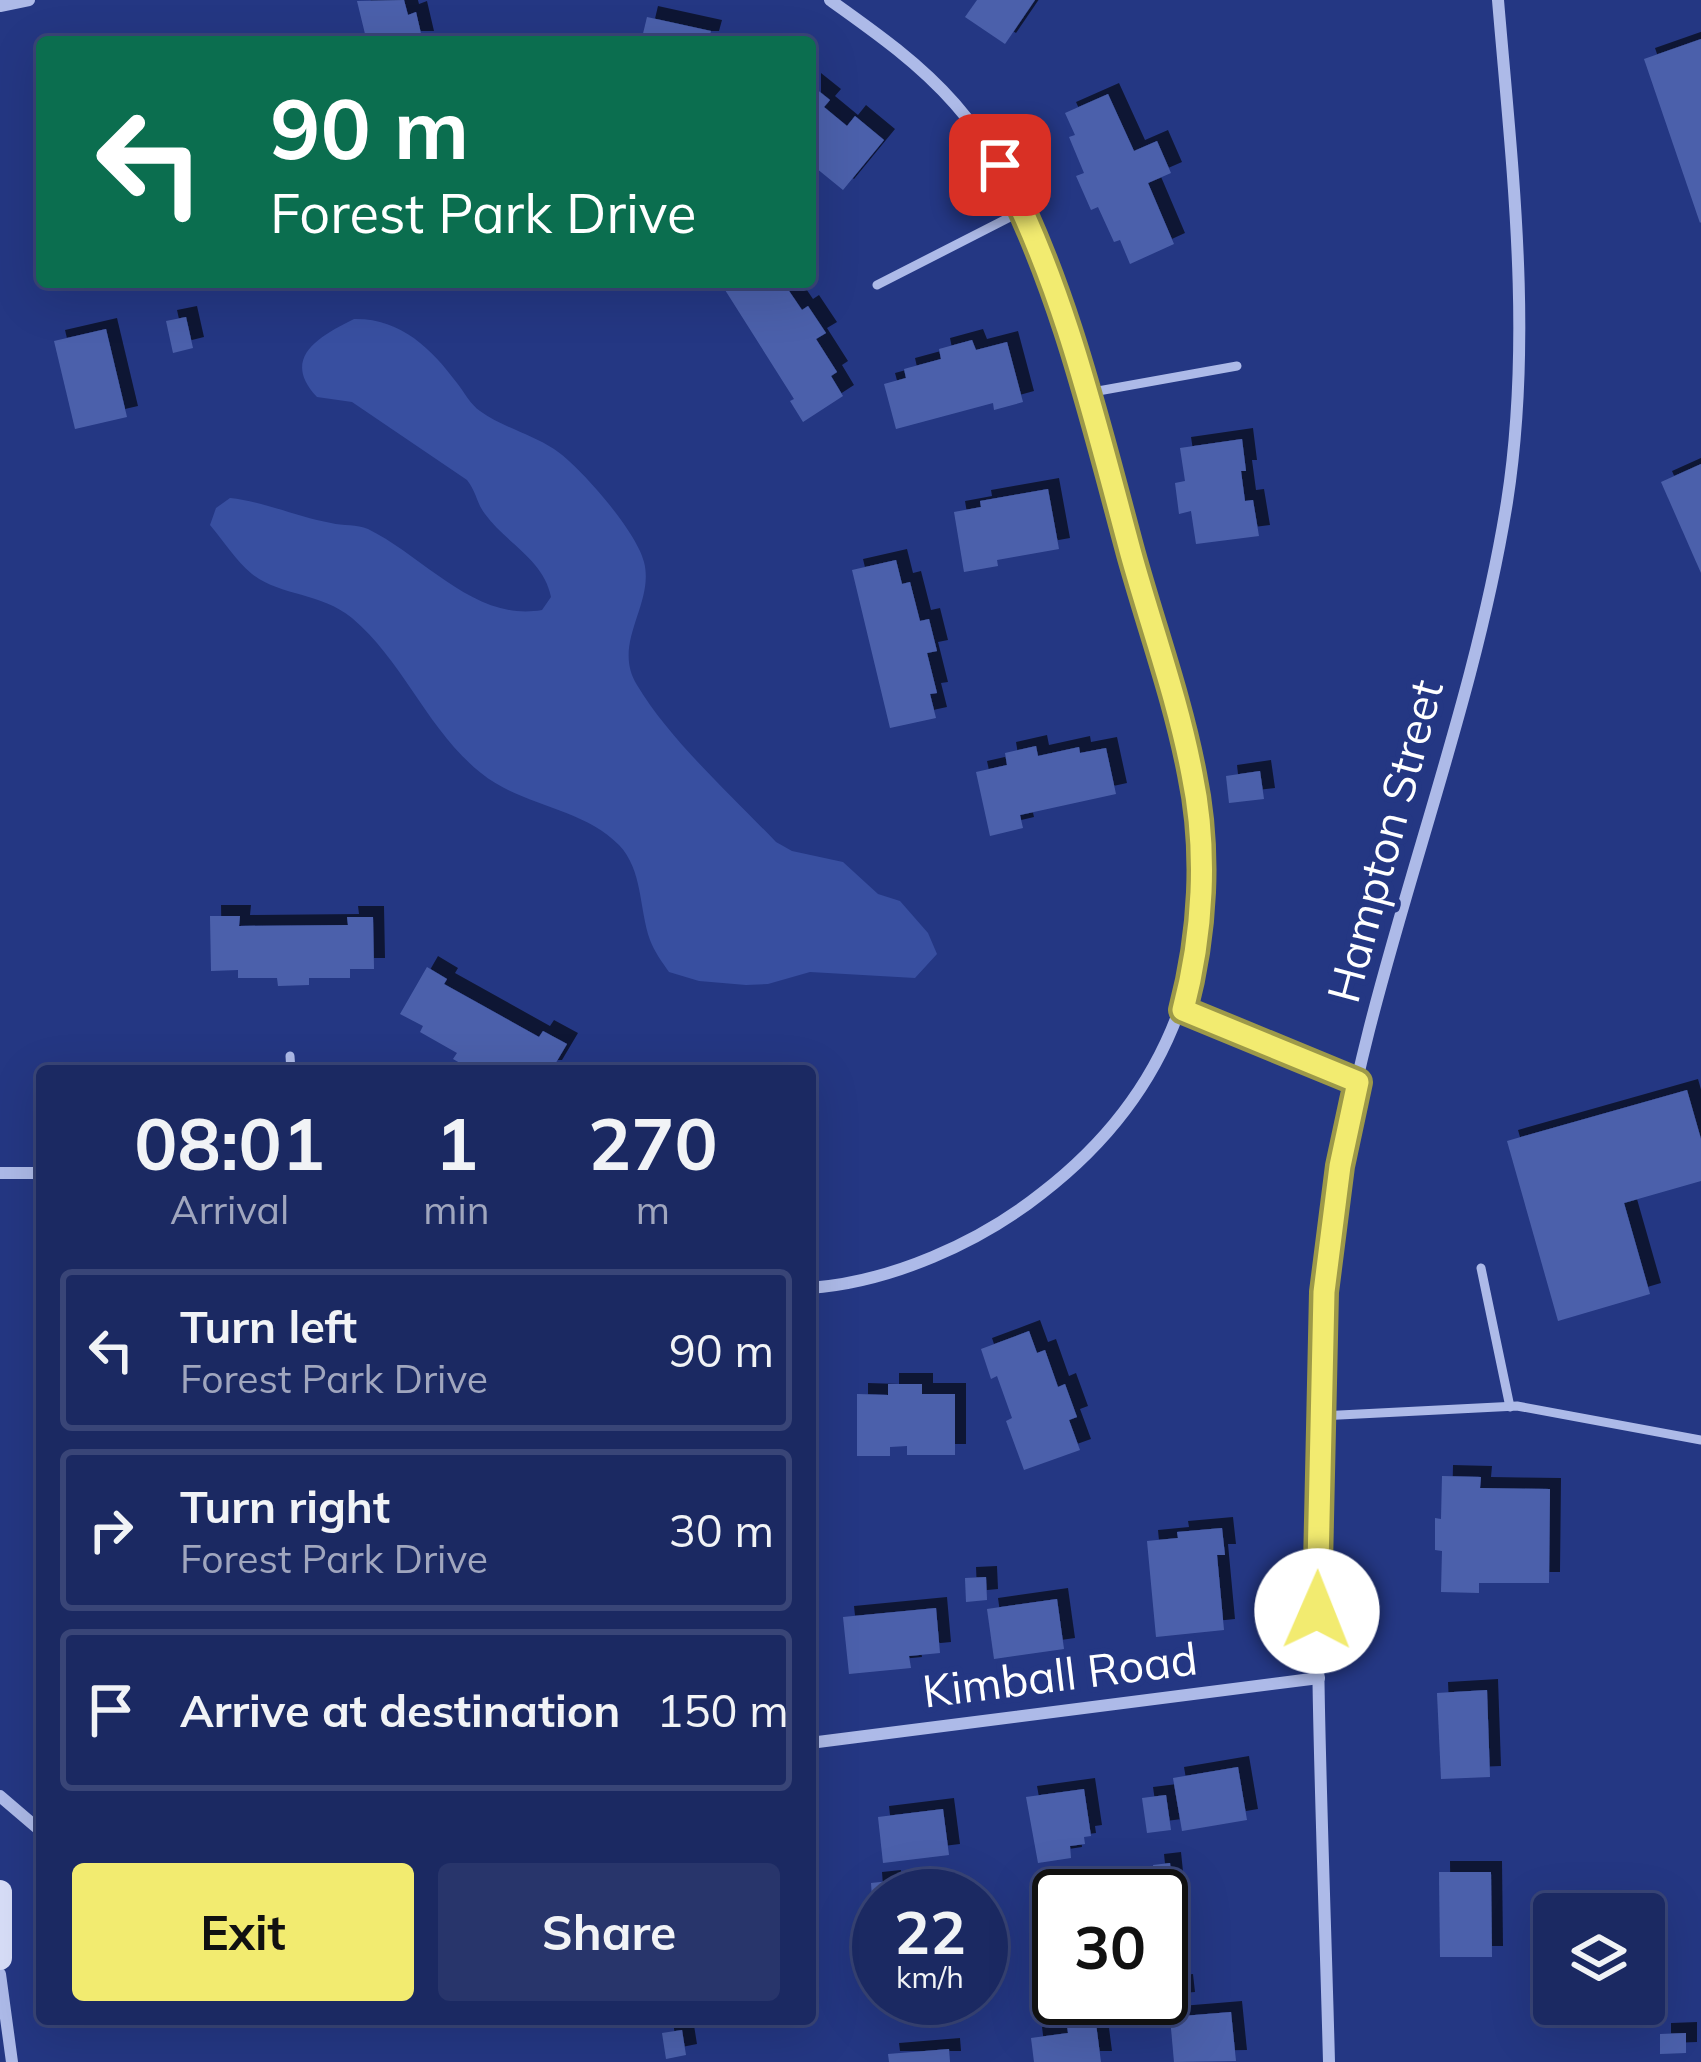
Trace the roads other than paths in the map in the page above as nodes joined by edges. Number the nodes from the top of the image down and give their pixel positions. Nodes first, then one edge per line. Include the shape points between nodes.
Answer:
1 (29, 0) edge
2 (830, 0) edge
3 (1498, 0) edge
4 (0, 6) edge
5 (1024, 211) junction
6 (878, 285) dead end
7 (1237, 366) dead end
8 (1087, 393) junction
9 (1183, 1010) junction
10 (290, 1056) dead end
11 (291, 1065) edge
12 (1358, 1082) junction
13 (36, 1173) edge
14 (0, 1174) edge
15 (1481, 1268) dead end
16 (816, 1287) edge
17 (1510, 1407) junction
18 (1320, 1416) junction
19 (1701, 1440) edge
20 (1318, 1678) junction
21 (816, 1742) edge
22 (0, 1796) edge
23 (36, 1827) edge
24 (0, 1892) edge
25 (0, 1958) edge
26 (0, 1974) edge
27 (12, 2062) edge
28 (1329, 2062) edge

1 - 4 street
2 - 5 street via 900,50 956,105
3 - 12 street, Hampton Street via 1520,317 1507,503
5 - 6 lane
5 - 8 street via 1064,308
7 - 8 lane
8 - 9 street via 1193,776 1201,892
9 - 12 lane
9 - 16 street via 1125,1114 1079,1165 1022,1209 913,1264
10 - 11 lane
12 - 18 street, Hampton Street via 1331,1223
13 - 14 street
15 - 17 lane
17 - 18 lane
17 - 19 lane
18 - 20 street, Hampton Street
20 - 21 street, Kimball Road
20 - 28 street, Hampton Street
22 - 23 street
24 - 25 street
26 - 27 street

